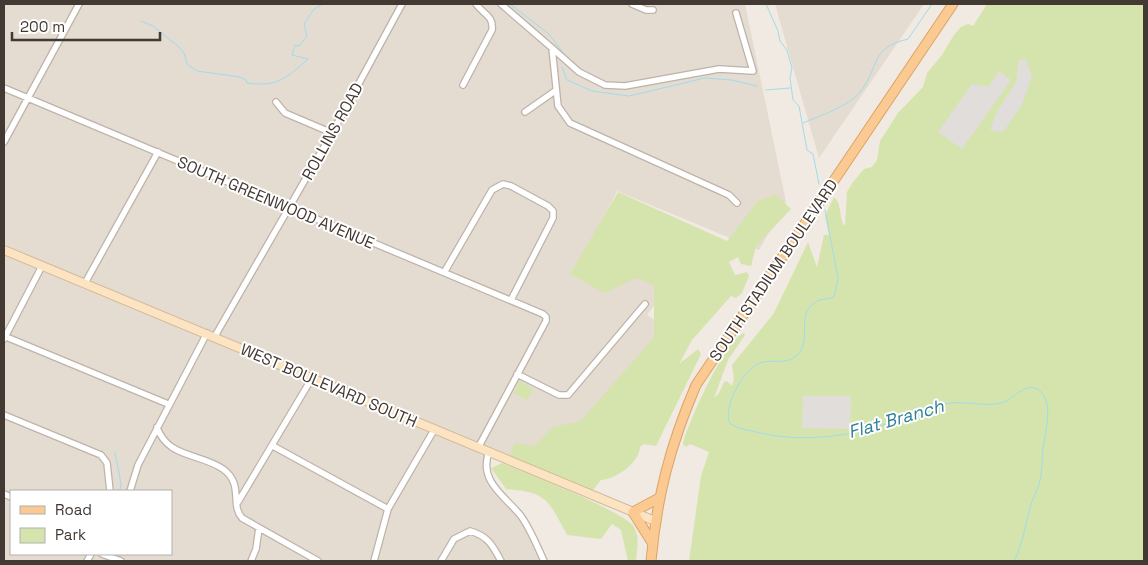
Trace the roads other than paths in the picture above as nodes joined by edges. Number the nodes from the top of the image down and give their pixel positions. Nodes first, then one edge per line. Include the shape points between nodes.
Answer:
1 (79, 4) edge
2 (402, 4) edge
3 (476, 4) edge
4 (501, 4) edge
5 (632, 4) edge
6 (953, 4) edge
7 (653, 10) dead end
8 (736, 13) dead end
9 (552, 48) junction
10 (463, 85) dead end
11 (4, 88) edge
12 (555, 91) junction
13 (28, 98) junction
14 (276, 102) dead end
15 (525, 112) dead end
16 (332, 133) junction
17 (4, 142) edge
18 (158, 152) junction
19 (737, 203) dead end
20 (289, 207) junction
21 (4, 250) edge
22 (42, 266) junction
23 (445, 272) junction
24 (85, 283) junction
25 (511, 300) junction
26 (645, 304) dead end
27 (211, 334) junction
28 (4, 338) edge
29 (517, 374) junction
30 (312, 378) junction
31 (168, 404) junction
32 (4, 415) edge
33 (157, 427) junction
34 (434, 430) junction
35 (273, 446) junction
36 (478, 448) junction
37 (489, 452) junction
38 (110, 490) edge
39 (130, 490) edge
40 (659, 498) junction
41 (238, 502) junction
42 (388, 510) junction
43 (634, 512) junction
44 (655, 521) junction
45 (259, 528) junction
46 (653, 544) junction
47 (105, 555) edge
48 (121, 561) edge
49 (251, 561) edge
50 (318, 561) edge
51 (374, 561) edge
52 (440, 561) edge
53 (501, 561) edge
54 (544, 561) edge
55 (651, 561) edge

1 - 13 street
2 - 16 street, ROLLINS ROAD
3 - 10 street via 493,24
4 - 9 street
5 - 7 street
6 - 40 main road, SOUTH STADIUM BOULEVARD via 696,385 668,460
8 - 9 street via 753,71 719,69 625,86 605,85 579,72
9 - 12 street
11 - 13 street, SOUTH GREENWOOD AVENUE
12 - 15 street
12 - 19 street via 563,115 574,125 729,195
13 - 17 street
13 - 18 street, SOUTH GREENWOOD AVENUE
14 - 16 street via 285,113
16 - 20 street, ROLLINS ROAD
18 - 20 street, SOUTH GREENWOOD AVENUE
18 - 24 street
20 - 23 street, SOUTH GREENWOOD AVENUE
20 - 27 street, ROLLINS ROAD
21 - 22 main road, WEST BOULEVARD SOUTH
22 - 24 main road, WEST BOULEVARD SOUTH
22 - 28 street
23 - 25 street, SOUTH GREENWOOD AVENUE
23 - 25 street via 492,190 503,184 511,186 553,211 553,218
24 - 27 main road, WEST BOULEVARD SOUTH
25 - 29 street, SOUTH GREENWOOD AVENUE via 546,317
26 - 29 street via 568,395 559,395
27 - 30 main road, WEST BOULEVARD SOUTH
27 - 31 street, ROLLINS ROAD
28 - 31 street
29 - 36 street
30 - 34 main road, WEST BOULEVARD SOUTH
30 - 35 street
31 - 33 street, ROLLINS ROAD
32 - 38 street via 101,455 107,462
33 - 39 street, ROLLINS ROAD
33 - 41 street via 168,446 218,466 228,474 235,485
34 - 36 main road, WEST BOULEVARD SOUTH
34 - 42 street
35 - 41 street
35 - 42 street
36 - 37 main road, WEST BOULEVARD SOUTH
37 - 43 main road, WEST BOULEVARD SOUTH
37 - 54 street via 485,471 491,485 521,516
40 - 43 main road
40 - 44 main road, SOUTH STADIUM BOULEVARD
41 - 45 street via 238,514
42 - 51 street
43 - 44 main road, WEST BOULEVARD SOUTH
43 - 46 main road
44 - 46 main road, SOUTH STADIUM BOULEVARD
45 - 49 street
45 - 50 street
46 - 55 main road, SOUTH STADIUM BOULEVARD
47 - 48 street
52 - 53 street via 454,539 470,531 492,543

